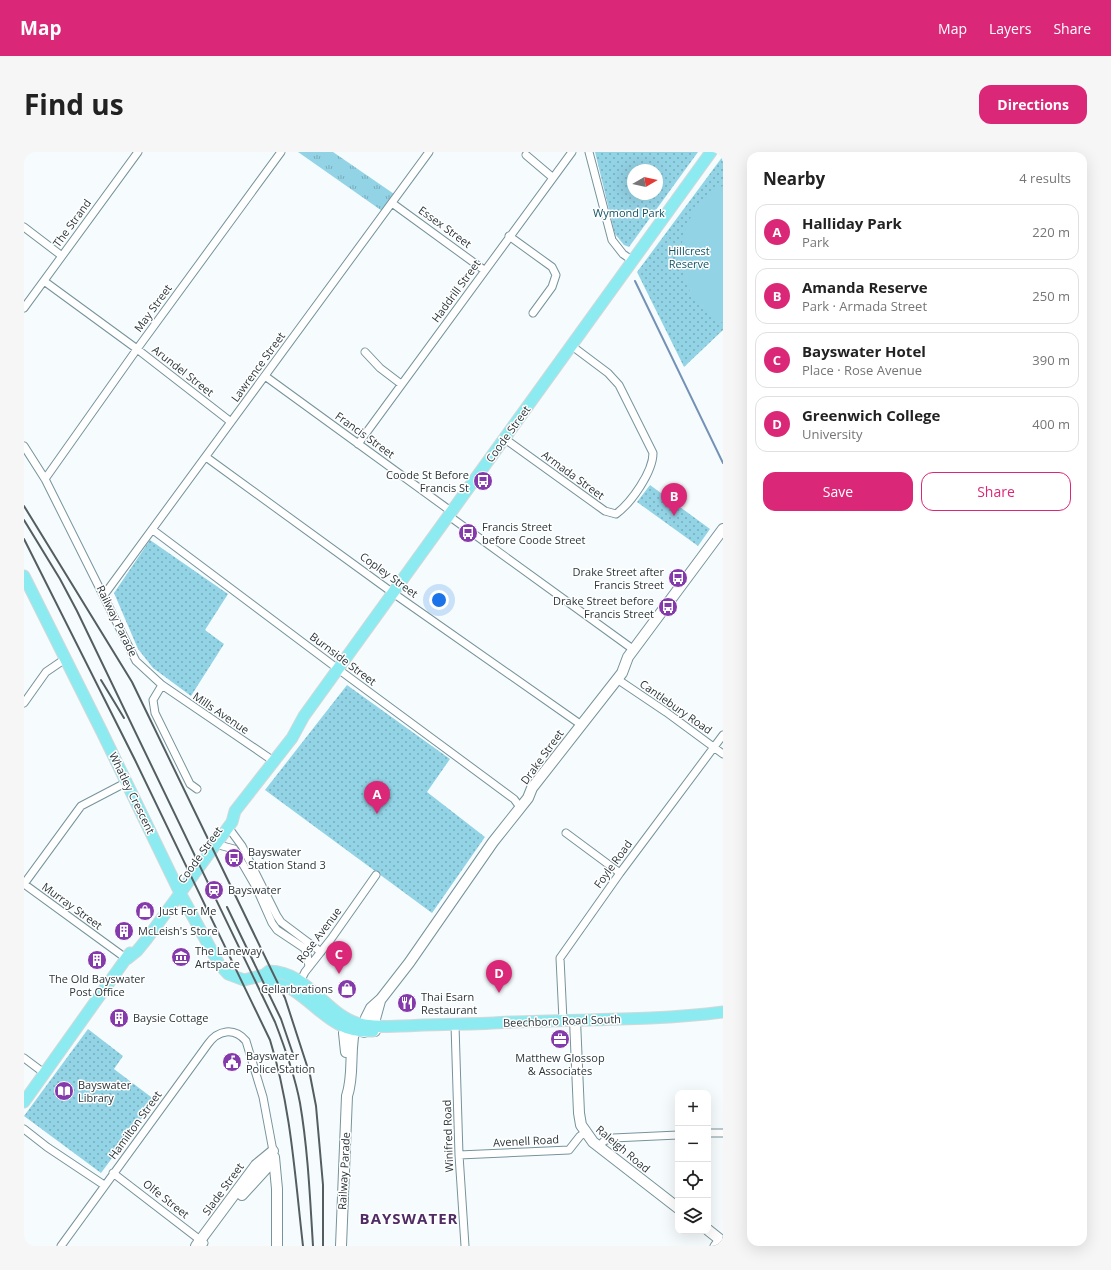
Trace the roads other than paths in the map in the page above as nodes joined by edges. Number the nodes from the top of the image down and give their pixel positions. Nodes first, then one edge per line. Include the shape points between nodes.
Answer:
1 (138, 152) edge
2 (281, 152) edge
3 (429, 152) edge
4 (572, 152) edge
5 (588, 152) edge
6 (711, 152) edge
7 (526, 155) dead end
8 (552, 177) junction
9 (392, 203) junction
10 (24, 227) edge
11 (509, 236) junction
12 (62, 256) junction
13 (633, 261) junction
14 (484, 270) junction
15 (44, 281) junction
16 (24, 308) edge
17 (533, 313) dead end
18 (572, 346) junction
19 (137, 348) junction
20 (365, 352) dead end
21 (265, 376) junction
22 (401, 384) junction
23 (231, 422) junction
24 (505, 439) junction
25 (358, 444) junction
26 (24, 446) edge
27 (206, 457) junction
28 (45, 478) junction
29 (451, 514) junction
30 (723, 529) edge
31 (153, 530) junction
32 (24, 576) edge
33 (393, 593) junction
34 (104, 595) junction
35 (634, 650) junction
36 (65, 659) junction
37 (338, 669) junction
38 (617, 679) junction
39 (162, 685) junction
40 (24, 703) edge
41 (304, 716) junction
42 (580, 724) junction
43 (723, 735) edge
44 (714, 748) junction
45 (723, 754) edge
46 (269, 758) junction
47 (127, 782) junction
48 (256, 782) junction
49 (196, 789) dead end
50 (520, 807) junction
51 (235, 811) junction
52 (228, 827) junction
53 (566, 832) dead end
54 (215, 844) junction
55 (620, 873) junction
56 (376, 875) dead end
57 (24, 884) edge
58 (178, 890) junction
59 (321, 952) junction
60 (127, 959) junction
61 (309, 967) junction
62 (264, 975) junction
63 (300, 979) junction
64 (316, 1008) junction
65 (723, 1012) edge
66 (563, 1020) junction
67 (575, 1020) junction
68 (455, 1025) junction
69 (360, 1027) junction
70 (24, 1058) edge
71 (44, 1073) junction
72 (24, 1102) edge
73 (24, 1129) edge
74 (585, 1133) junction
75 (711, 1133) edge
76 (723, 1133) edge
77 (675, 1135) edge
78 (598, 1147) junction
79 (274, 1155) junction
80 (459, 1155) junction
81 (114, 1173) junction
82 (104, 1185) junction
83 (675, 1206) edge
84 (711, 1233) edge
85 (719, 1242) edge
86 (201, 1244) edge
87 (61, 1246) edge
88 (277, 1246) edge
89 (341, 1246) edge
90 (465, 1246) edge

1 - 12 street, The Strand
2 - 19 street, May Street
3 - 9 street, Lawrence Street
4 - 8 street, Haddrill Street
5 - 13 street via 612,240 616,247
6 - 13 main road, Coode Street
7 - 8 street
8 - 11 street, Haddrill Street
9 - 14 street, Essex Street
9 - 21 street, Lawrence Street
10 - 12 street
11 - 14 street, Haddrill Street
11 - 17 street via 552,267 556,275 552,287
12 - 15 street, The Strand
13 - 18 main road, Coode Street
14 - 22 street, Haddrill Street
15 - 16 street, The Strand
15 - 19 street, Arundel Street
18 - 24 main road, Coode Street
18 - 24 street, Armada Street via 608,372 618,385 653,453 650,471 625,508 616,514 605,511
19 - 23 street, Arundel Street
19 - 28 street, May Street
20 - 22 street
21 - 23 street, Lawrence Street
21 - 25 street, Francis Street
22 - 25 street, Haddrill Street
23 - 27 street, Lawrence Street
24 - 29 main road, Coode Street
25 - 29 street, Francis Street
26 - 28 street, Railway Parade
27 - 31 street, Lawrence Street
27 - 33 street, Copley Street
28 - 34 street, Railway Parade
29 - 33 main road, Coode Street
29 - 35 street, Francis Street
30 - 35 street, Drake Street
31 - 34 street, Lawrence Street
31 - 37 street, Burnside Street
32 - 36 main road, Whatley Crescent
33 - 37 main road, Coode Street
33 - 42 street, Copley Street
34 - 39 street, Railway Parade via 136,661
35 - 38 street, Drake Street
36 - 40 street via 46,672
36 - 47 main road, Whatley Crescent
37 - 41 main road, Coode Street
37 - 50 street, Burnside Street via 514,798
38 - 42 street, Drake Street
38 - 44 street, Cantlebury Road
39 - 46 street, Mills Avenue
39 - 49 street via 153,700 155,713 190,784
41 - 46 main road, Coode Street via 294,724
41 - 48 main road, Coode Street via 292,738 266,773
42 - 50 street, Drake Street
43 - 44 street, Foyle Road
44 - 45 street, Cantlebury Road
44 - 55 street, Foyle Road
46 - 48 main road, Coode Street
47 - 57 street via 81,806
47 - 58 main road, Whatley Crescent
48 - 51 main road, Coode Street
50 - 69 street, Drake Street via 424,943 381,999 371,1008
51 - 52 main road, Coode Street
51 - 58 main road, Coode Street via 229,814
52 - 54 main road, Coode Street
52 - 59 street via 242,846 281,922
53 - 55 street
54 - 58 main road, Coode Street
54 - 61 street via 234,849 256,887 272,923 277,930 304,948
55 - 66 street, Foyle Road via 560,958
56 - 59 street, Rose Avenue
57 - 60 street, Murray Street
58 - 60 main road via 137,951
58 - 60 main road, Coode Street via 166,901
58 - 62 main road, Whatley Crescent via 218,964 228,974 244,980
59 - 61 street, Rose Avenue
60 - 71 main road
61 - 63 street, Rose Avenue
62 - 63 main road, Whatley Crescent via 269,971 280,971
62 - 64 main road via 271,983 294,990
63 - 64 street, Rose Avenue via 301,989 315,1002
63 - 69 main road
64 - 69 main road
65 - 67 main road, Beechboro Road South
66 - 67 main road, Beechboro Road South
66 - 68 main road, Beechboro Road South
67 - 74 street, Raleigh Road via 579,1113
68 - 69 main road, Beechboro Road South
68 - 80 street, Winifred Road
69 - 89 street, Railway Parade via 346,1056 344,1088 347,1096
70 - 71 street
71 - 72 main road
73 - 82 street
74 - 78 street, Raleigh Road
74 - 80 street, Avenell Road via 569,1150
75 - 76 street
77 - 78 street via 612,1138
78 - 83 street, Raleigh Road
79 - 81 street, Hamilton Street via 263,1098 248,1046 243,1037 225,1032 212,1038
79 - 86 street, Slade Street
79 - 88 street
80 - 90 street, Winifred Road
81 - 82 street, Hamilton Street
81 - 86 street, Olfe Street
82 - 87 street, Hamilton Street
84 - 85 street

